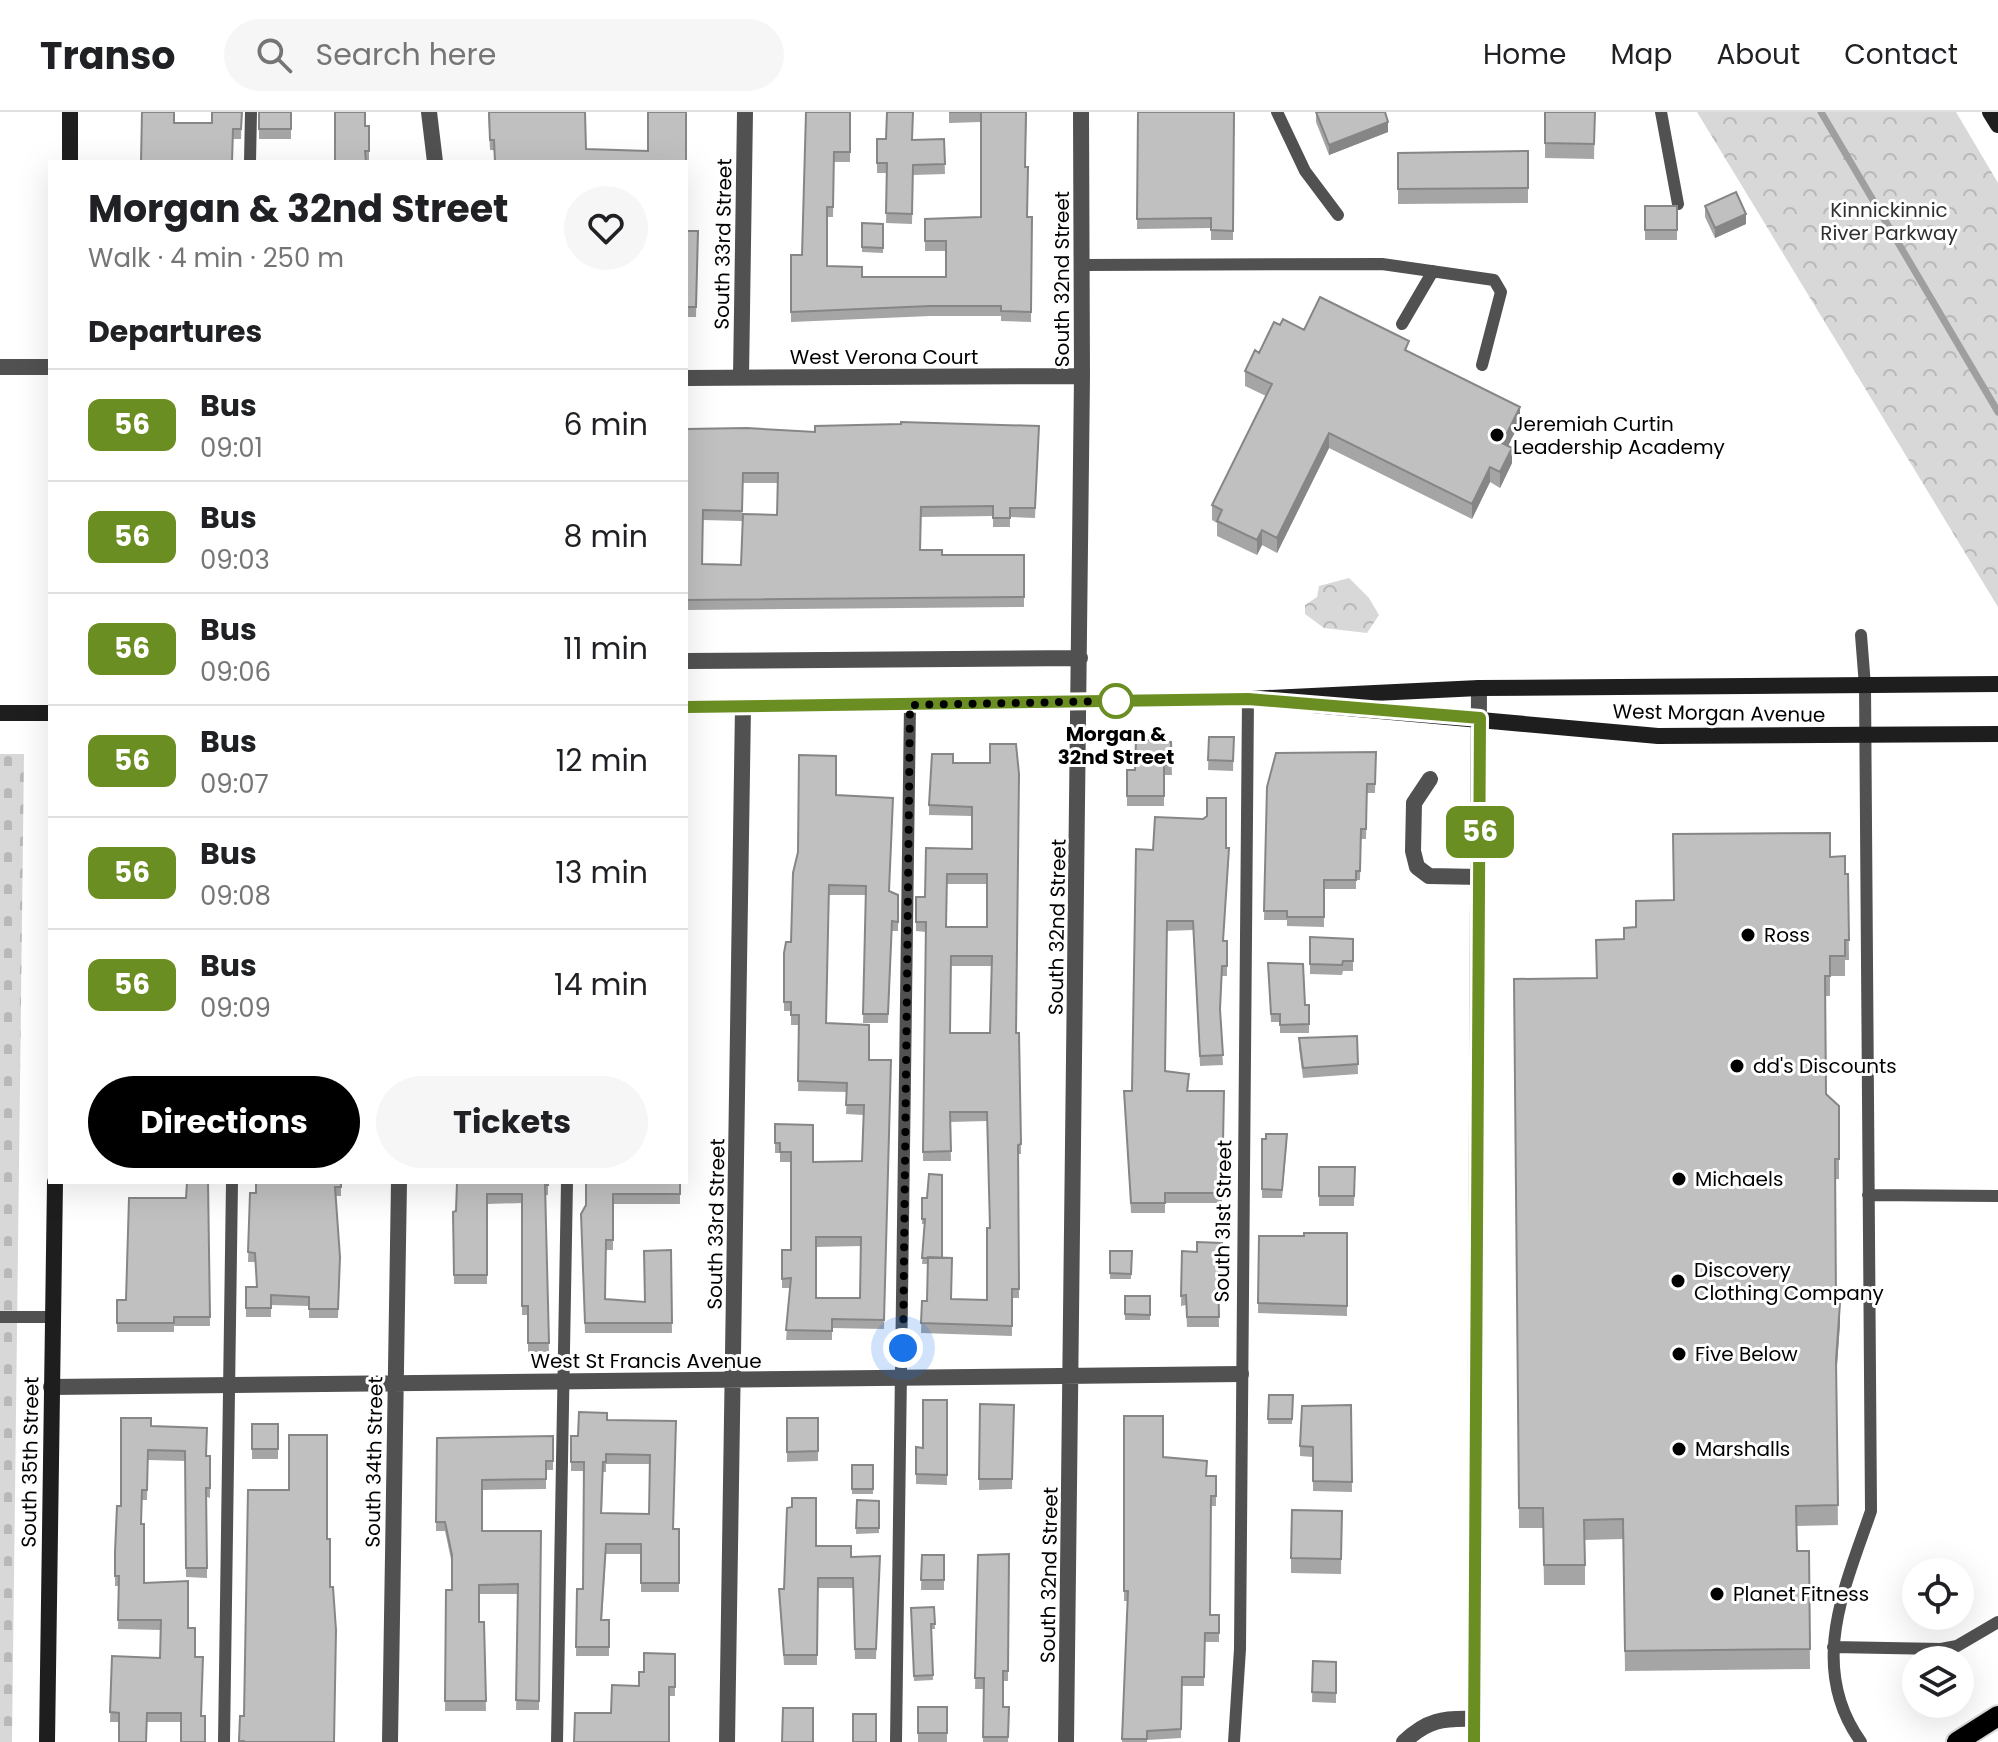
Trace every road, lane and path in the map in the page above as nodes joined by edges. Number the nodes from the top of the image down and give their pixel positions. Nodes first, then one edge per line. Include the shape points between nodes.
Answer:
1 (70, 112) edge
2 (251, 112) edge
3 (429, 112) edge
4 (745, 112) edge
5 (1081, 112) edge
6 (1277, 112) edge
7 (1661, 112) edge
8 (1990, 112) edge
9 (1998, 125) edge
10 (70, 160) edge
11 (250, 160) edge
12 (435, 160) edge
13 (1678, 204) edge
14 (1338, 215) dead end
15 (1083, 265) junction
16 (1433, 271) junction
17 (1402, 324) dead end
18 (1482, 365) dead end
19 (0, 367) edge
20 (48, 367) edge
21 (1082, 376) junction
22 (741, 377) junction
23 (688, 378) edge
24 (1861, 635) dead end
25 (1080, 658) junction
26 (688, 661) edge
27 (1998, 684) edge
28 (1865, 686) junction
29 (1479, 688) junction
30 (1248, 699) junction
31 (1079, 702) junction
32 (910, 705) junction
33 (688, 707) edge
34 (743, 707) junction
35 (0, 713) edge
36 (48, 713) edge
37 (1480, 718) junction
38 (1998, 734) edge
39 (1865, 736) junction
40 (1430, 779) dead end
41 (1480, 877) junction
42 (55, 1184) edge
43 (232, 1184) edge
44 (399, 1184) edge
45 (567, 1184) edge
46 (1868, 1195) junction
47 (1998, 1196) edge
48 (0, 1317) edge
49 (53, 1317) junction
50 (1241, 1374) junction
51 (1072, 1377) junction
52 (902, 1380) junction
53 (564, 1381) junction
54 (733, 1381) junction
55 (396, 1382) junction
56 (228, 1385) junction
57 (51, 1387) junction
58 (1998, 1622) edge
59 (1833, 1647) junction
60 (1998, 1716) edge
61 (1474, 1719) junction
62 (47, 1742) edge
63 (224, 1742) edge
64 (390, 1742) edge
65 (557, 1742) edge
66 (727, 1742) edge
67 (896, 1742) edge
68 (1066, 1742) edge
69 (1234, 1742) edge
70 (1404, 1742) edge
71 (1474, 1742) edge
72 (1861, 1742) edge
73 (1957, 1742) edge

1 - 10 street
2 - 11 lane
3 - 12 street
4 - 22 street, South 33rd Street
5 - 15 street, South 32nd Street
6 - 14 lane via 1305,171
7 - 13 lane
8 - 9 street
15 - 16 lane via 1382,264
15 - 21 street, South 32nd Street
16 - 17 lane
16 - 18 lane via 1494,280 1501,292
19 - 20 street
21 - 22 street, West Verona Court
21 - 25 street, South 32nd Street
22 - 23 street, West Verona Court
24 - 28 lane
25 - 26 street
25 - 31 street, South 32nd Street
27 - 28 street, West Morgan Avenue
28 - 29 street, West Morgan Avenue
28 - 39 lane
29 - 30 street, West Morgan Avenue
29 - 37 street
30 - 31 street, West Morgan Avenue
30 - 37 street, West Morgan Avenue
30 - 50 lane, South 31st Street
31 - 32 street, West Morgan Avenue
31 - 51 street, South 32nd Street
32 - 34 street, West Morgan Avenue
32 - 52 lane
33 - 34 street, West Morgan Avenue
34 - 54 street, South 33rd Street
35 - 36 street
37 - 39 street, West Morgan Avenue via 1658,736
37 - 41 street
38 - 39 street, West Morgan Avenue
39 - 46 lane
40 - 41 street via 1414,803 1417,867 1429,876
41 - 61 street
42 - 49 street, South 35th Street
43 - 56 lane
44 - 55 street, South 34th Street
45 - 53 lane
46 - 47 lane
46 - 59 lane via 1871,1511 1836,1611
48 - 49 lane
49 - 57 street, South 35th Street
50 - 51 street, West St Francis Avenue
50 - 69 lane, South 31st Street via 1240,1649
51 - 52 street, West St Francis Avenue
51 - 68 street, South 32nd Street
52 - 54 street, West St Francis Avenue
52 - 67 lane
53 - 54 street, West St Francis Avenue
53 - 55 street, West St Francis Avenue
53 - 65 lane
54 - 66 street, South 33rd Street
55 - 56 street, West St Francis Avenue
55 - 64 street, South 34th Street
56 - 57 street, West St Francis Avenue
56 - 63 lane
57 - 62 street, South 35th Street
58 - 59 lane via 1957,1646 1941,1649
59 - 72 lane via 1836,1689
60 - 73 main road
61 - 70 street via 1442,1718 1422,1725
61 - 71 street

